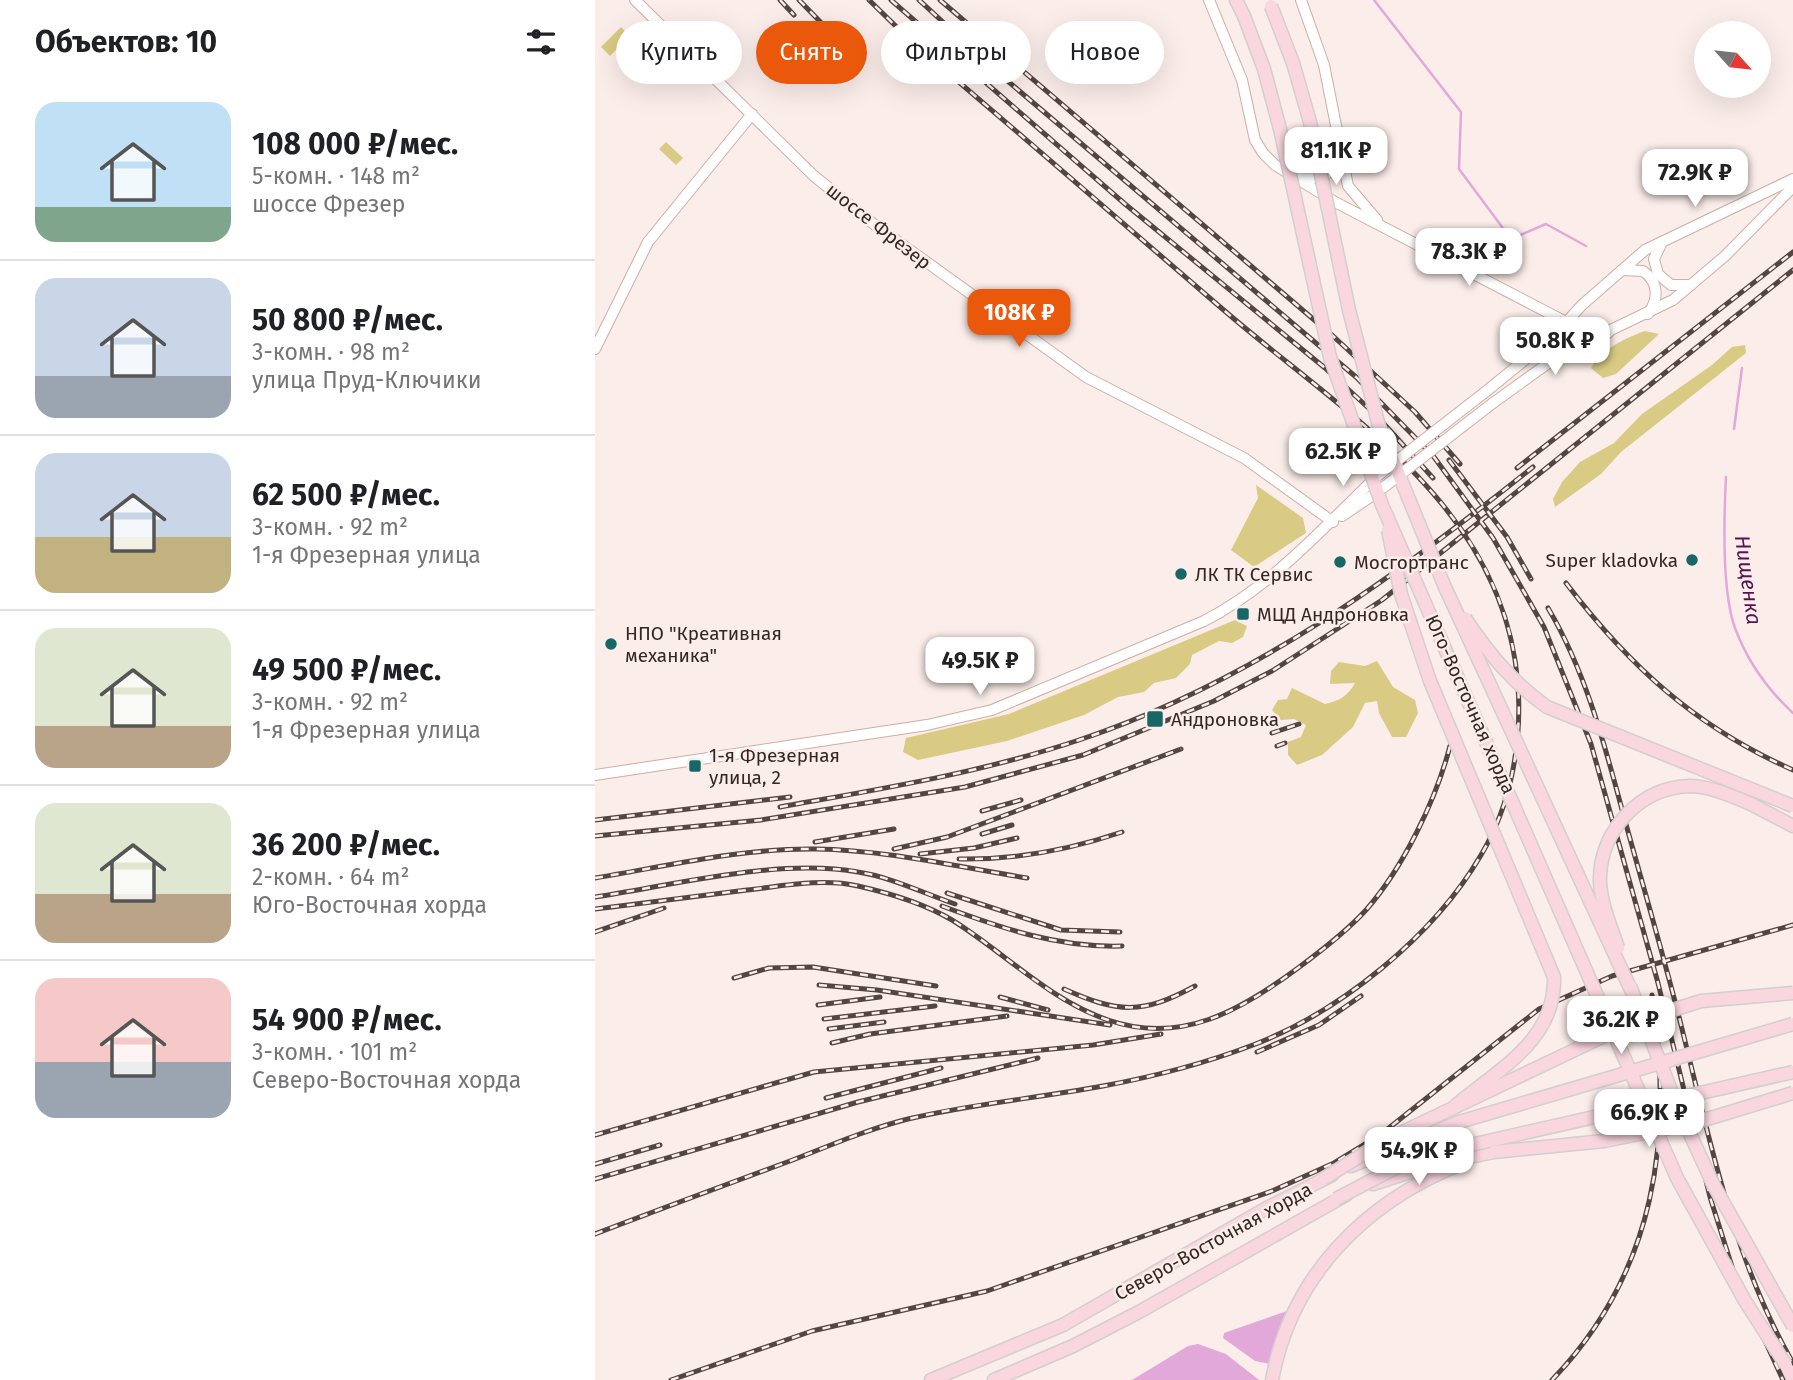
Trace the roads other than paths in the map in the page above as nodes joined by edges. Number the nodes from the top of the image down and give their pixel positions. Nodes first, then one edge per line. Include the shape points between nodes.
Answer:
1 (635, 0) edge
2 (1209, 0) edge
3 (1236, 0) edge
4 (1301, 0) edge
5 (1270, 3) edge
6 (752, 114) junction
7 (1340, 146) junction
8 (1296, 177) junction
9 (1793, 179) edge
10 (1793, 187) edge
11 (1385, 228) junction
12 (1665, 239) junction
13 (1619, 271) junction
14 (1695, 284) junction
15 (1648, 314) junction
16 (1566, 322) junction
17 (1608, 333) junction
18 (595, 349) edge
19 (1383, 505) junction
20 (1333, 522) junction
21 (1444, 585) junction
22 (595, 775) edge
23 (1793, 806) edge
24 (1793, 826) edge
25 (1632, 992) junction
26 (1793, 993) edge
27 (1793, 1024) edge
28 (1793, 1072) edge
29 (1793, 1093) edge
30 (1455, 1107) junction
31 (1494, 1152) junction
32 (1323, 1179) junction
33 (1336, 1199) junction
34 (1793, 1325) edge
35 (1789, 1369) edge
36 (931, 1380) edge
37 (994, 1380) edge
38 (1272, 1380) edge
39 (1793, 1380) edge

1 - 6 street, шоссе Фрезер
2 - 8 street via 1237,67 1255,140 1275,165
3 - 19 main road, Юго-Восточная хорда, bridge via 1264,69 1280,128 1330,357
4 - 7 street via 1324,65
5 - 21 main road, Юго-Восточная хорда, bridge via 1310,122 1349,310 1379,426
6 - 18 street via 648,242
6 - 20 street, шоссе Фрезер via 814,176 856,210 1035,342 1086,377 1244,458
7 - 8 street via 1336,164 1326,176
7 - 11 street via 1348,186
8 - 11 street
9 - 12 street
10 - 14 street
11 - 16 street
12 - 13 street
12 - 14 street via 1654,259 1658,274 1671,285
13 - 15 street via 1637,269 1654,281 1655,301
13 - 16 street
14 - 15 street
15 - 17 street
16 - 17 street
16 - 20 street, bridge via 1531,357 1376,477
17 - 20 street, bridge via 1561,354
19 - 30 main road, bridge via 1401,594 1430,681 1555,976 1552,1009 1538,1036
19 - 35 main road, Юго-Восточная хорда, bridge via 1677,1178 1745,1301
20 - 22 street via 1224,611 992,710 927,725
21 - 23 main road, bridge via 1495,661 1547,707
21 - 25 main road, Юго-Восточная хорда, bridge
24 - 25 main road, bridge via 1718,791 1689,786 1658,793 1631,808 1613,830 1600,877 1603,901
25 - 34 main road, bridge via 1713,1184
26 - 30 main road, Северо-Восточная хорда, bridge via 1701,1001 1663,1012
27 - 32 main road, bridge via 1459,1122
28 - 33 main road, Северо-Восточная хорда, bridge via 1440,1152 1397,1167
29 - 31 main road, Северо-Восточная хорда, bridge via 1693,1123 1604,1141
30 - 32 main road, Северо-Восточная хорда, bridge via 1386,1140
31 - 33 main road, Северо-Восточная хорда, bridge via 1435,1164
31 - 38 main road via 1424,1182 1383,1206 1332,1250 1294,1309
32 - 36 main road, Северо-Восточная хорда via 1063,1325
33 - 37 main road, Северо-Восточная хорда via 1139,1312
35 - 39 main road, Юго-Восточная хорда

